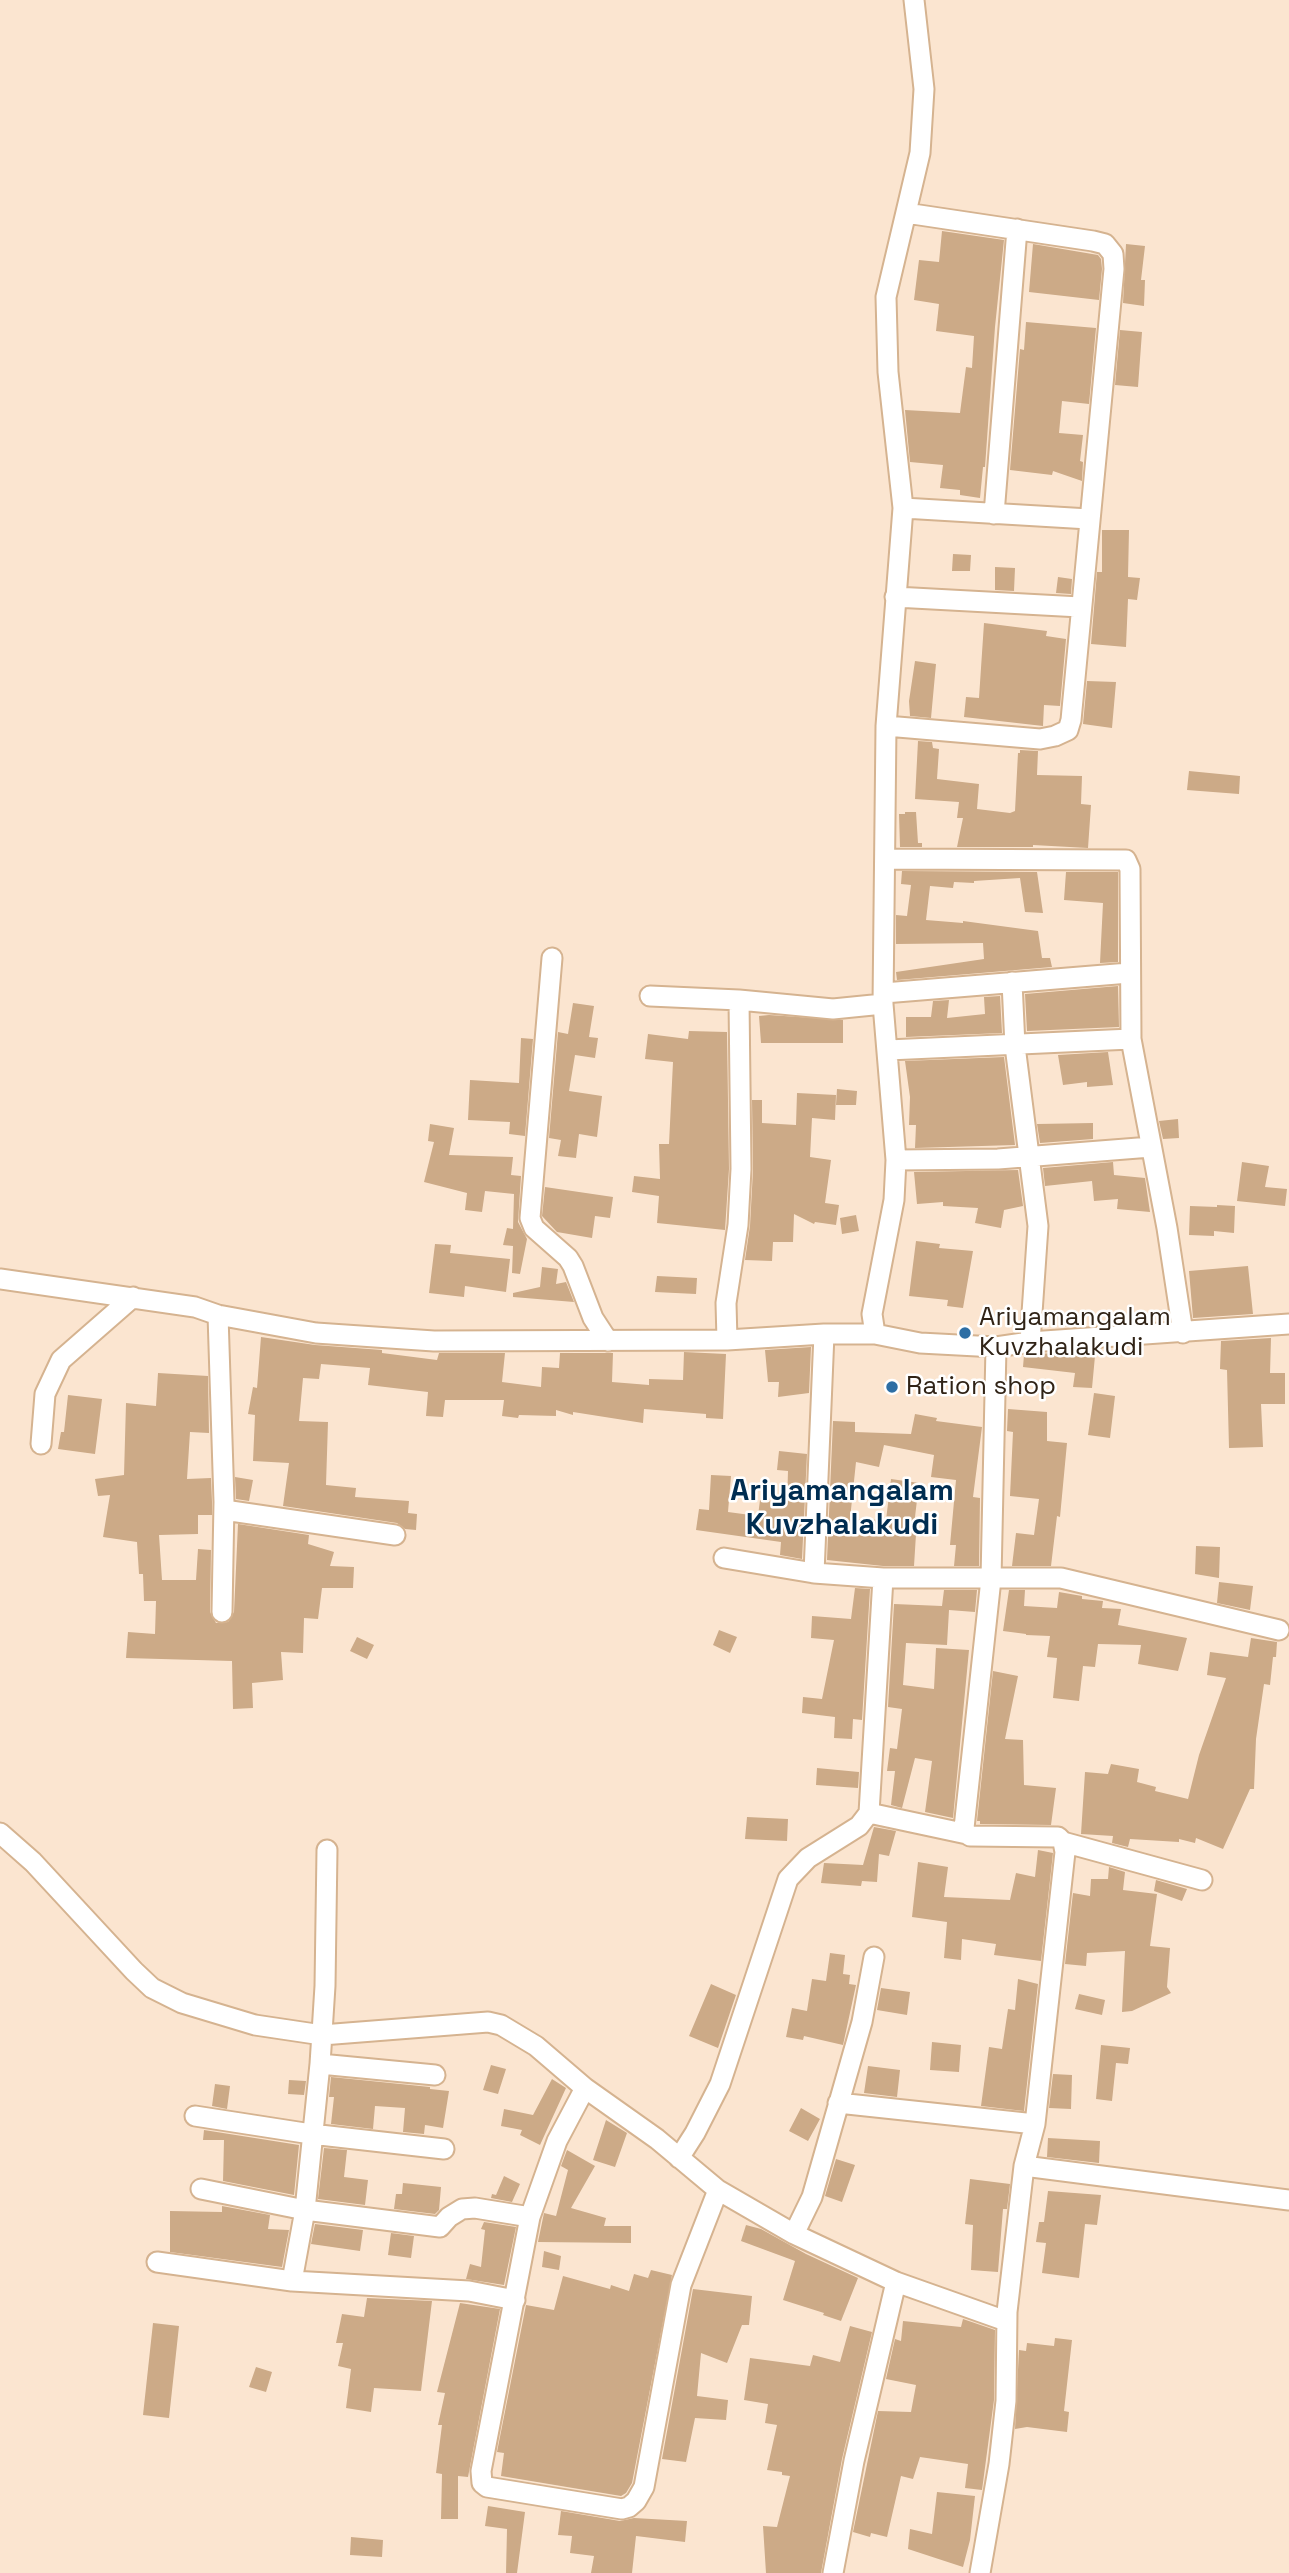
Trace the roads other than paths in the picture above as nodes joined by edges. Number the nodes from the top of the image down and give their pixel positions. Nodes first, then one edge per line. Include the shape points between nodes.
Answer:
1 (914, 0) edge
2 (906, 213) junction
3 (1017, 229) junction
4 (903, 508) junction
5 (994, 514) junction
6 (1088, 519) junction
7 (895, 597) junction
8 (1080, 607) junction
9 (886, 726) junction
10 (885, 859) junction
11 (552, 958) dead end
12 (1129, 973) junction
13 (1012, 982) junction
14 (650, 996) dead end
15 (883, 999) junction
16 (739, 1000) junction
17 (1131, 1039) junction
18 (1015, 1046) junction
19 (888, 1051) junction
20 (1152, 1147) junction
21 (1030, 1157) junction
22 (896, 1160) junction
23 (0, 1279) edge
24 (133, 1297) junction
25 (218, 1315) junction
26 (1289, 1324) edge
27 (727, 1333) junction
28 (1183, 1333) junction
29 (824, 1334) junction
30 (875, 1334) junction
31 (608, 1341) junction
32 (1030, 1342) junction
33 (996, 1347) junction
34 (41, 1444) dead end
35 (224, 1510) junction
36 (395, 1535) dead end
37 (724, 1558) dead end
38 (814, 1573) junction
39 (883, 1578) junction
40 (991, 1578) junction
41 (222, 1612) dead end
42 (1279, 1630) dead end
43 (869, 1813) junction
44 (0, 1833) edge
45 (967, 1834) junction
46 (1063, 1842) junction
47 (327, 1850) dead end
48 (1202, 1880) dead end
49 (874, 1957) dead end
50 (323, 2031) junction
51 (320, 2064) junction
52 (435, 2075) dead end
53 (585, 2088) junction
54 (838, 2103) junction
55 (195, 2116) dead end
56 (1035, 2124) junction
57 (312, 2134) junction
58 (687, 2145) junction
59 (444, 2149) dead end
60 (1024, 2165) junction
61 (201, 2189) dead end
62 (718, 2190) junction
63 (1289, 2200) edge
64 (305, 2210) junction
65 (530, 2217) junction
66 (798, 2228) junction
67 (157, 2262) dead end
68 (292, 2281) junction
69 (896, 2282) junction
70 (516, 2300) junction
71 (1007, 2316) junction
72 (833, 2573) edge
73 (980, 2573) edge

1 - 2 street via 924,89 919,153
2 - 3 street
2 - 4 street via 886,297 888,372
3 - 5 street
3 - 6 street via 1105,244 1113,254
4 - 5 street
4 - 7 street
5 - 6 street
6 - 8 street
7 - 8 street
7 - 9 street
8 - 9 street via 1068,730 1041,739
9 - 10 street
10 - 12 street via 1126,860 1130,869
10 - 15 street
11 - 31 street via 530,1218 534,1228 568,1258
12 - 13 street
12 - 17 street
13 - 15 street
13 - 18 street
14 - 16 street
15 - 16 street via 833,1009
15 - 19 street
16 - 27 street via 741,1169 726,1303
17 - 18 street
17 - 20 street
18 - 19 street
18 - 21 street
19 - 22 street
20 - 21 street
20 - 28 street
21 - 22 street
21 - 32 street via 1038,1226
22 - 30 street via 894,1200 872,1314
23 - 24 street
24 - 25 street
24 - 34 street via 61,1360 45,1394
25 - 31 street via 316,1333 382,1338
25 - 35 street
26 - 28 street
27 - 29 street
27 - 31 street
28 - 32 street
29 - 30 street
29 - 38 street
30 - 33 street via 920,1343
32 - 33 street
33 - 40 street
35 - 36 street
35 - 41 street
37 - 38 street
38 - 39 street
39 - 40 street
39 - 43 street
40 - 42 street via 1061,1578
40 - 45 street via 964,1824
43 - 45 street
43 - 58 street via 859,1826 808,1858 790,1877 720,2084
44 - 50 street via 152,1988 182,2003 255,2025
45 - 46 street via 1055,1837
46 - 48 street
46 - 56 street
47 - 50 street
49 - 54 street via 862,2022
50 - 51 street
50 - 53 street via 495,2023 529,2041
51 - 52 street
51 - 57 street
53 - 58 street via 657,2139
53 - 65 street via 557,2141
54 - 56 street
54 - 66 street via 812,2197
55 - 57 street
56 - 60 street
57 - 59 street
57 - 64 street
58 - 62 street
60 - 63 street
60 - 71 street
61 - 64 street
62 - 66 street
62 - 70 street via 681,2285 644,2487 629,2507 492,2489 482,2483
64 - 65 street via 440,2227 462,2209
64 - 68 street
65 - 70 street
66 - 69 street
67 - 68 street
68 - 70 street via 469,2291
69 - 71 street
69 - 72 street
71 - 73 street via 1006,2401

